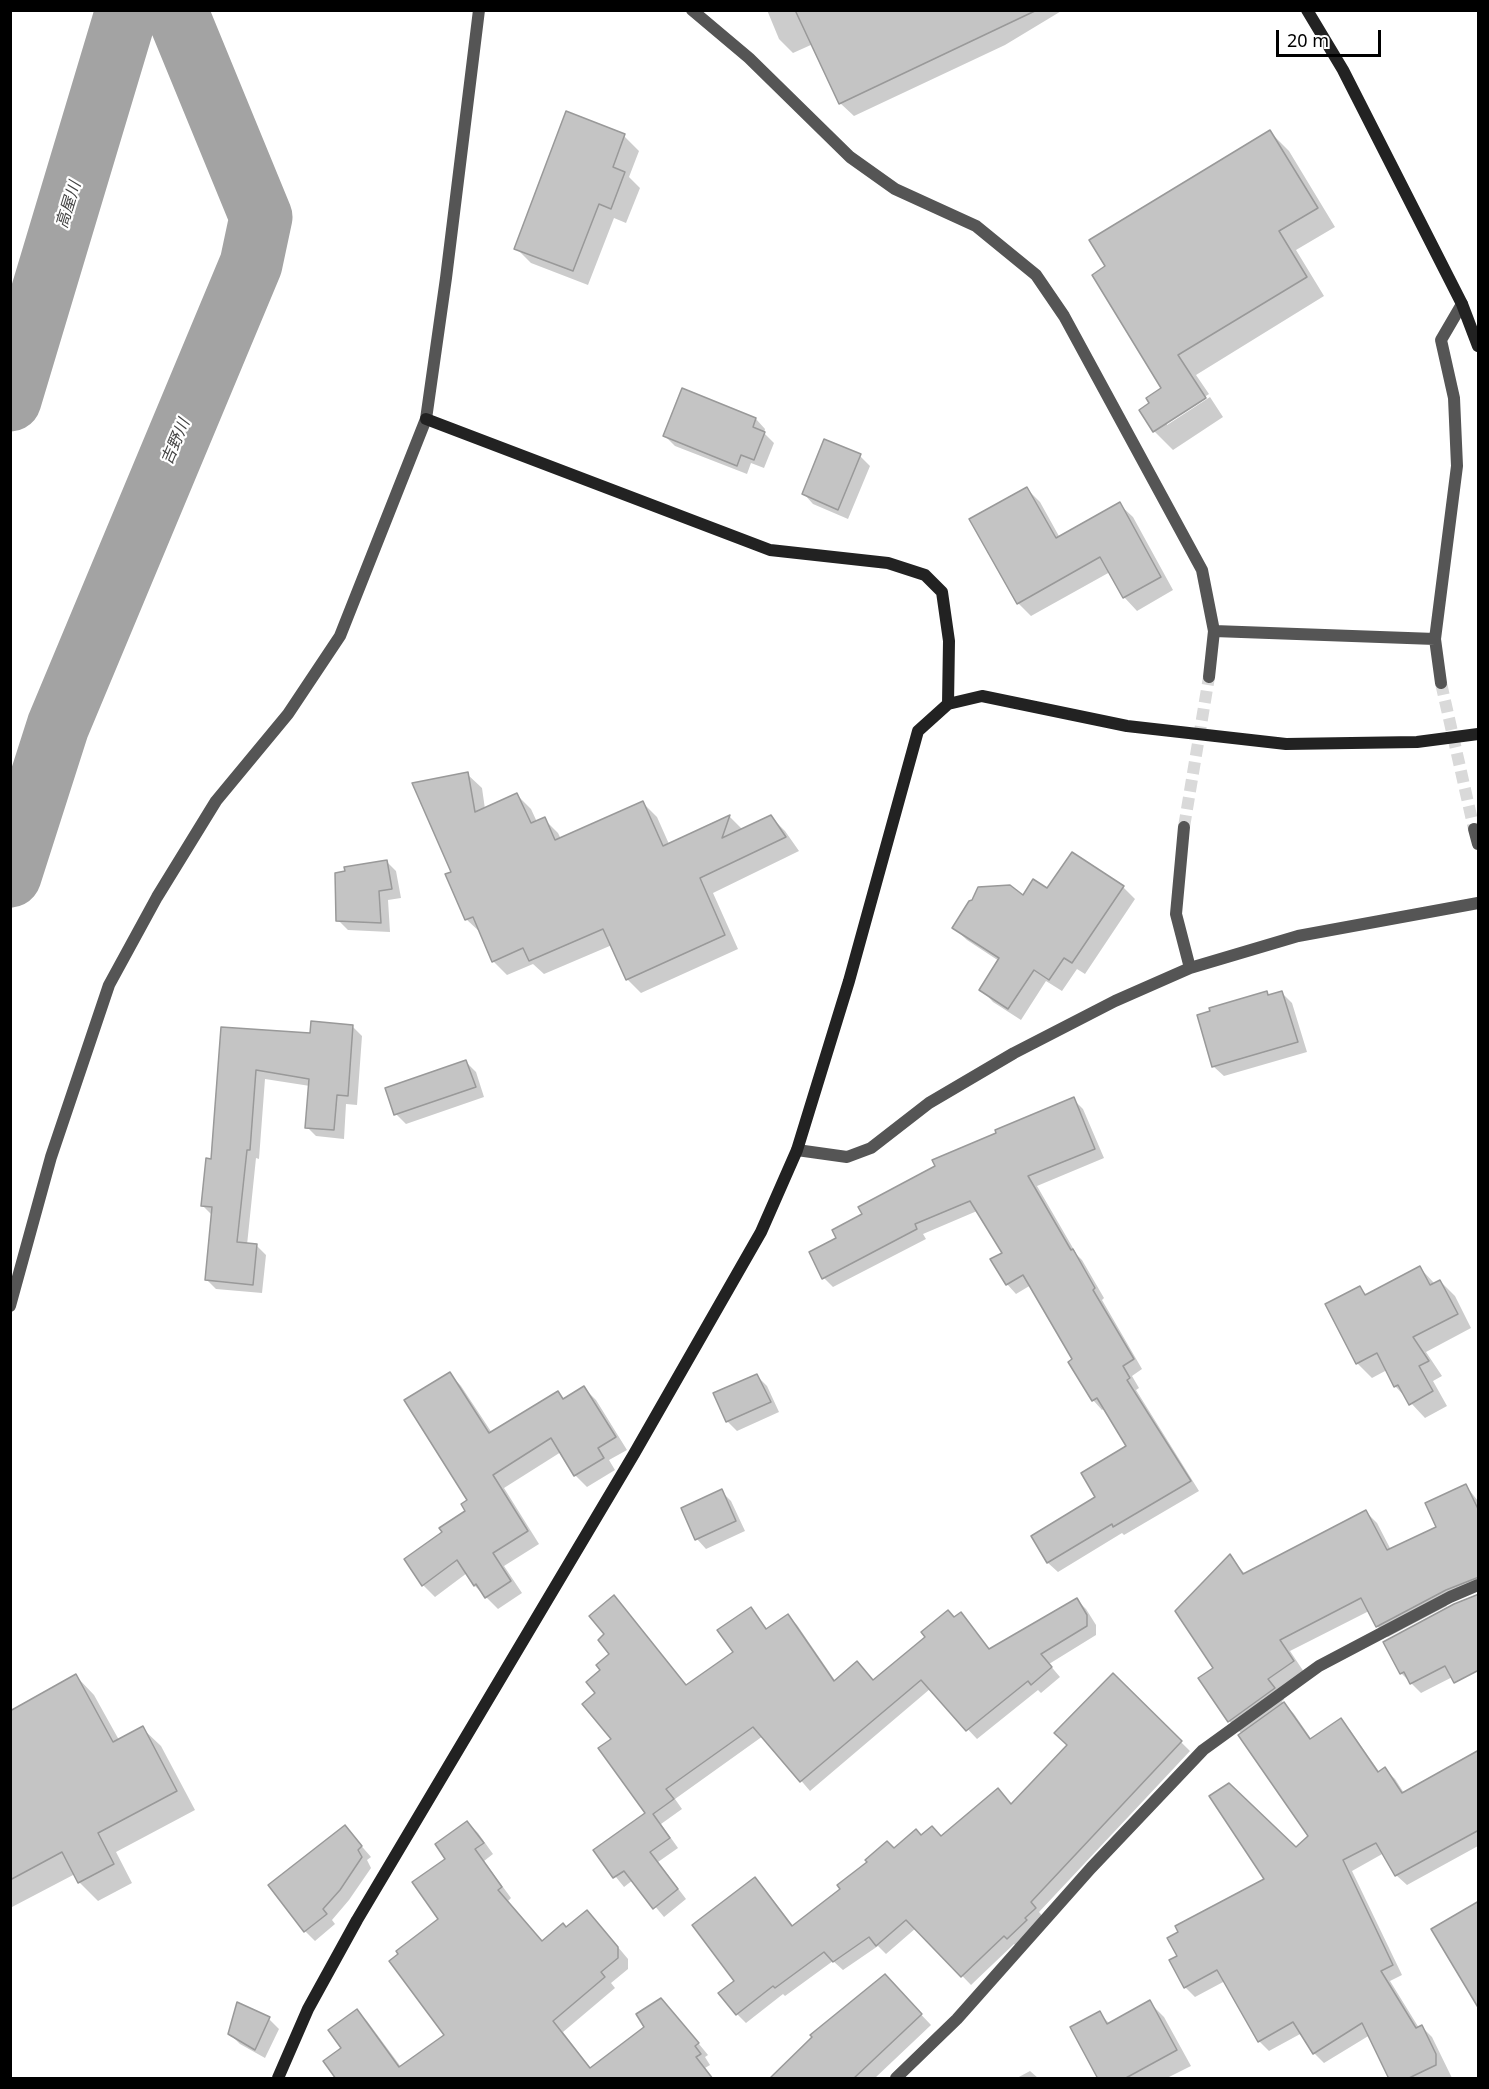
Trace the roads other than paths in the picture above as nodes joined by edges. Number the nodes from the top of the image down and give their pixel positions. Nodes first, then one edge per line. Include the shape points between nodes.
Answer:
1 (479, 10) edge
2 (692, 10) edge
3 (1307, 10) edge
4 (1462, 304) junction
5 (1479, 346) edge
6 (426, 419) junction
7 (1214, 631) junction
8 (1436, 639) junction
9 (1209, 677) tunnel mouth
10 (1441, 683) tunnel mouth
11 (948, 704) junction
12 (1479, 734) edge
13 (1184, 827) tunnel mouth
14 (1474, 829) dead end
15 (1479, 844) edge
16 (1479, 903) edge
17 (1190, 968) junction
18 (797, 1150) junction
19 (10, 1306) edge
20 (1479, 1585) edge
21 (278, 2079) edge
22 (896, 2079) edge

1 - 6 street
2 - 7 street via 749,58 850,157 896,189 976,226 1036,276 1064,316 1202,570
3 - 4 street via 1343,70
4 - 5 street
4 - 8 street via 1441,340 1454,398 1457,466
6 - 11 street via 770,550 888,563 925,575 942,592 949,641
6 - 19 street via 340,636 288,714 216,801 109,985 51,1157
7 - 8 street
7 - 9 street
8 - 10 street
11 - 12 street via 982,696 1126,726 1286,744 1417,742
11 - 18 street via 918,731 849,981
13 - 17 street via 1176,914
14 - 15 street
16 - 17 street via 1298,936
17 - 18 street via 1014,1053 929,1104 872,1148 847,1157
18 - 21 street via 761,1232 709,1326 357,1920 308,2009
20 - 22 street via 1319,1666 1203,1750 1091,1868 957,2019

